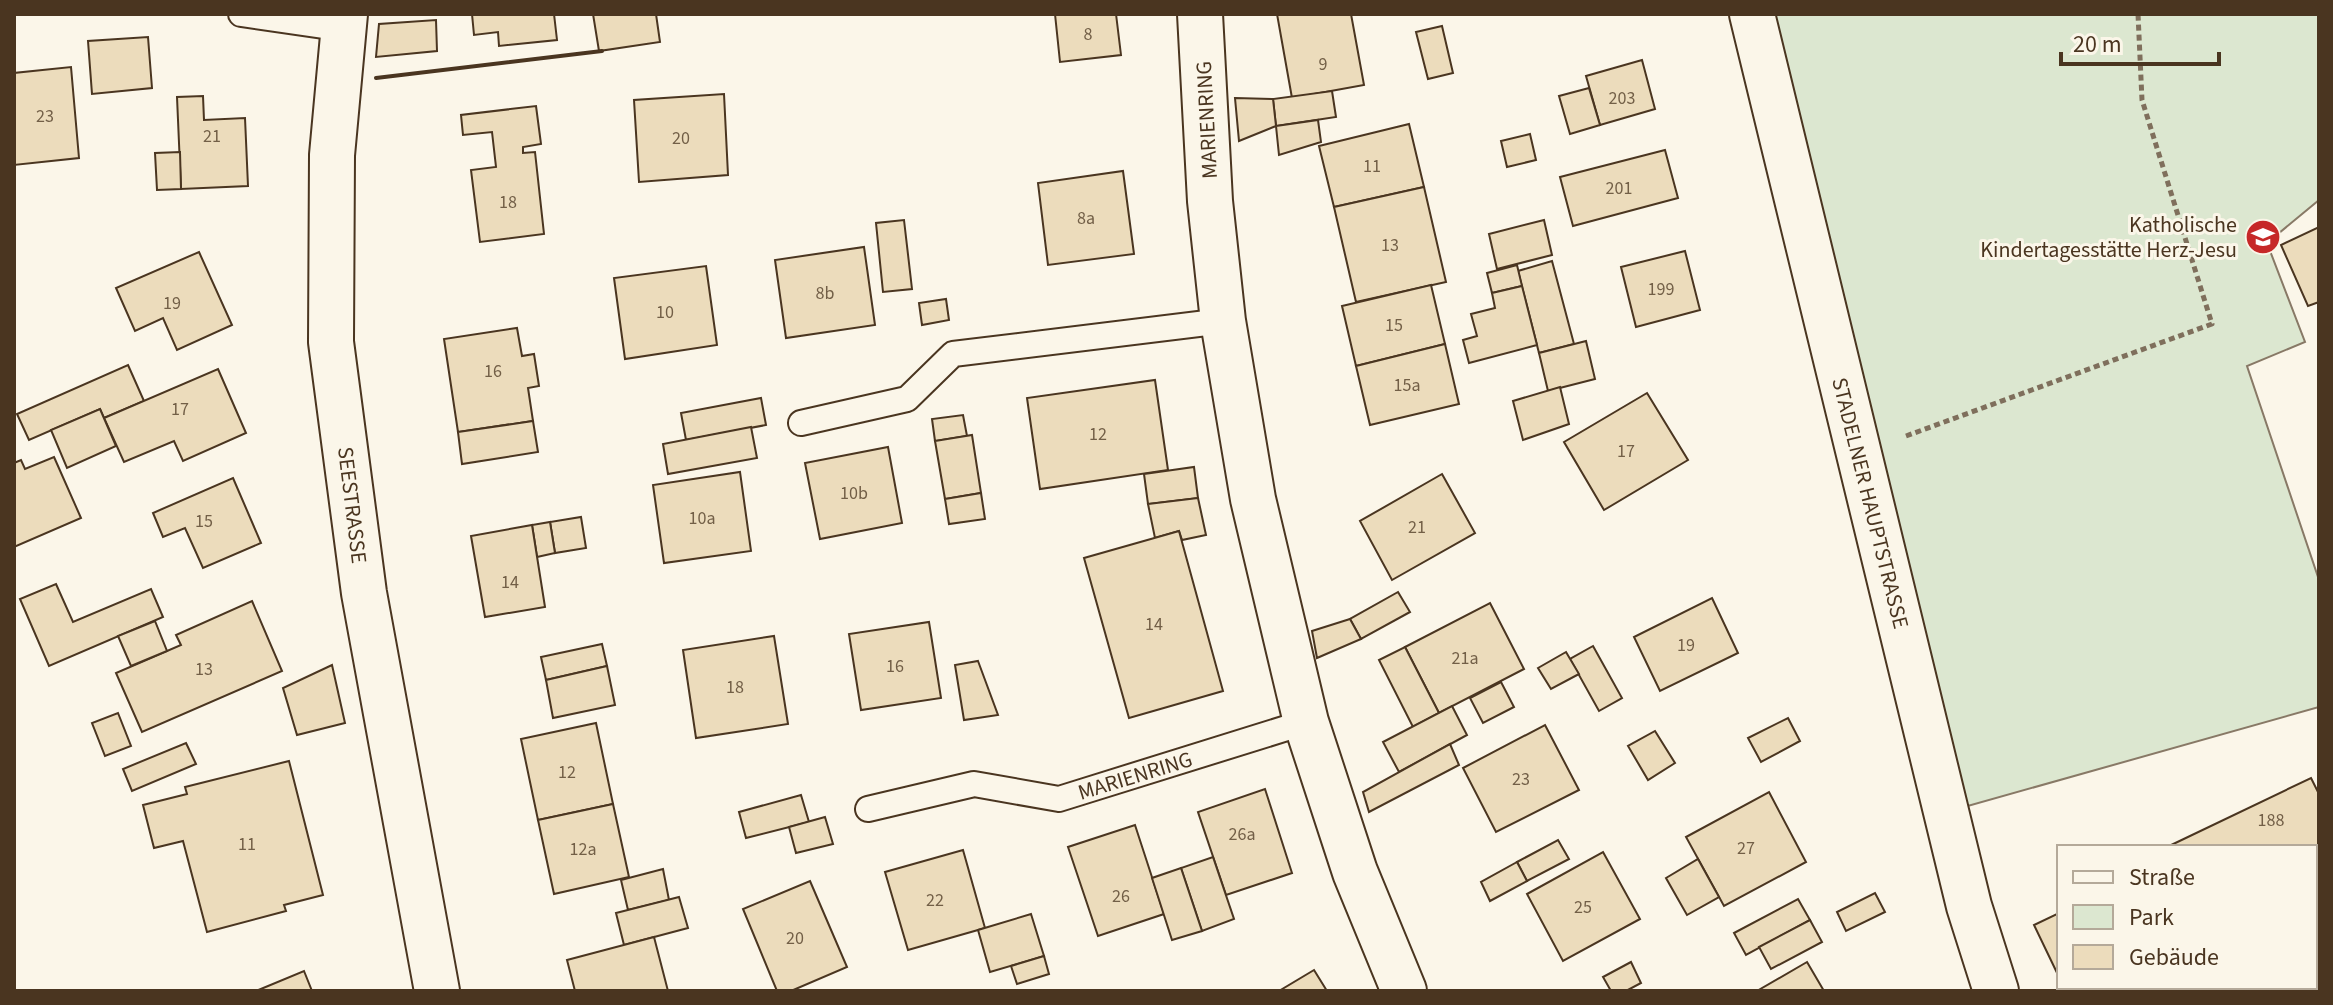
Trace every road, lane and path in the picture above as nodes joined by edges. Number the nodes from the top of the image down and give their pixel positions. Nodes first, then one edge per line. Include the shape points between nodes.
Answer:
1 (241, 14) edge
2 (1200, 14) edge
3 (1752, 14) edge
4 (2138, 14) edge
5 (344, 22) edge
6 (1223, 321) junction
7 (801, 423) dead end
8 (1859, 453) junction
9 (1306, 722) junction
10 (868, 809) dead end
11 (437, 991) edge
12 (1404, 991) edge
13 (1996, 991) edge

1 - 5 lane
2 - 6 street, MARIENRING
3 - 8 street, STADELNER HAUPTSTRASSE
4 - 8 path via 2142,100 2212,324
5 - 11 street, SEESTRASSE via 332,155 331,342 364,593
6 - 7 lane via 953,354 907,399
6 - 9 street, MARIENRING via 1253,499
8 - 13 street, STADELNER HAUPTSTRASSE via 1969,906
9 - 10 lane, MARIENRING via 1059,799 974,784
9 - 12 street, MARIENRING via 1355,872

